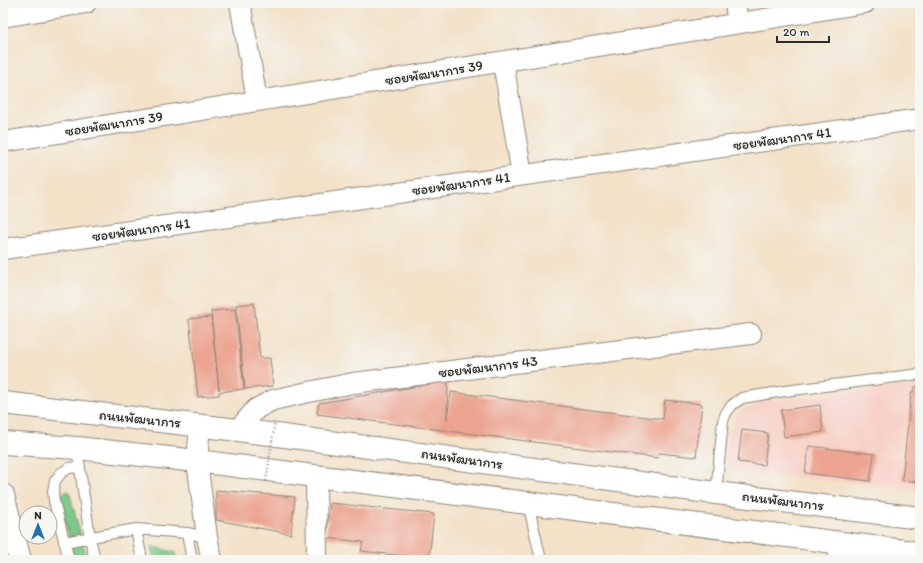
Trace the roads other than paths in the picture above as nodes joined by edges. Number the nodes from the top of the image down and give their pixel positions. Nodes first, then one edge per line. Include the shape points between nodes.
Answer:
1 (86, 3) edge
2 (240, 3) edge
3 (735, 3) edge
4 (865, 3) edge
5 (4, 12) edge
6 (738, 23) junction
7 (503, 62) junction
8 (257, 100) junction
9 (920, 119) edge
10 (3, 142) edge
11 (522, 176) junction
12 (3, 249) edge
13 (751, 334) dead end
14 (920, 374) edge
15 (3, 403) edge
16 (200, 425) junction
17 (238, 430) junction
18 (3, 443) edge
19 (78, 457) junction
20 (197, 461) junction
21 (316, 476) junction
22 (716, 493) junction
23 (3, 495) edge
24 (528, 503) junction
25 (920, 518) edge
26 (136, 529) junction
27 (187, 533) junction
28 (206, 537) junction
29 (90, 538) junction
30 (64, 542) junction
31 (839, 551) edge
32 (920, 553) edge
33 (20, 560) edge
34 (69, 560) edge
35 (95, 560) edge
36 (142, 560) edge
37 (192, 560) edge
38 (212, 560) edge
39 (316, 560) edge
40 (541, 560) edge

1 - 5 street
2 - 8 street
3 - 6 street
4 - 6 street, ซอยพัฒนาการ 39
6 - 7 street, ซอยพัฒนาการ 39
7 - 8 street, ซอยพัฒนาการ 39
7 - 11 street
8 - 10 street, ซอยพัฒนาการ 39
9 - 11 street, ซอยพัฒนาการ 41
11 - 12 street, ซอยพัฒนาการ 41
13 - 17 street, ซอยพัฒนาการ 43 via 353,384 304,393 272,400 256,409
14 - 22 lane via 742,398 732,405 723,421
15 - 16 main road, ถนนพัฒนาการ
16 - 17 main road, ถนนพัฒนาการ
16 - 20 street
17 - 22 main road, ถนนพัฒนาการ
18 - 19 main road
19 - 20 main road
19 - 29 lane
19 - 30 lane via 55,481 53,491
20 - 21 main road
20 - 28 street
21 - 24 main road
21 - 39 street
22 - 25 main road, ถนนพัฒนาการ
23 - 33 main road
24 - 31 main road
24 - 40 lane
26 - 27 lane
26 - 29 lane
26 - 36 lane
27 - 28 lane
27 - 37 lane
28 - 38 street
29 - 30 lane
29 - 35 lane
30 - 34 lane
31 - 32 main road

